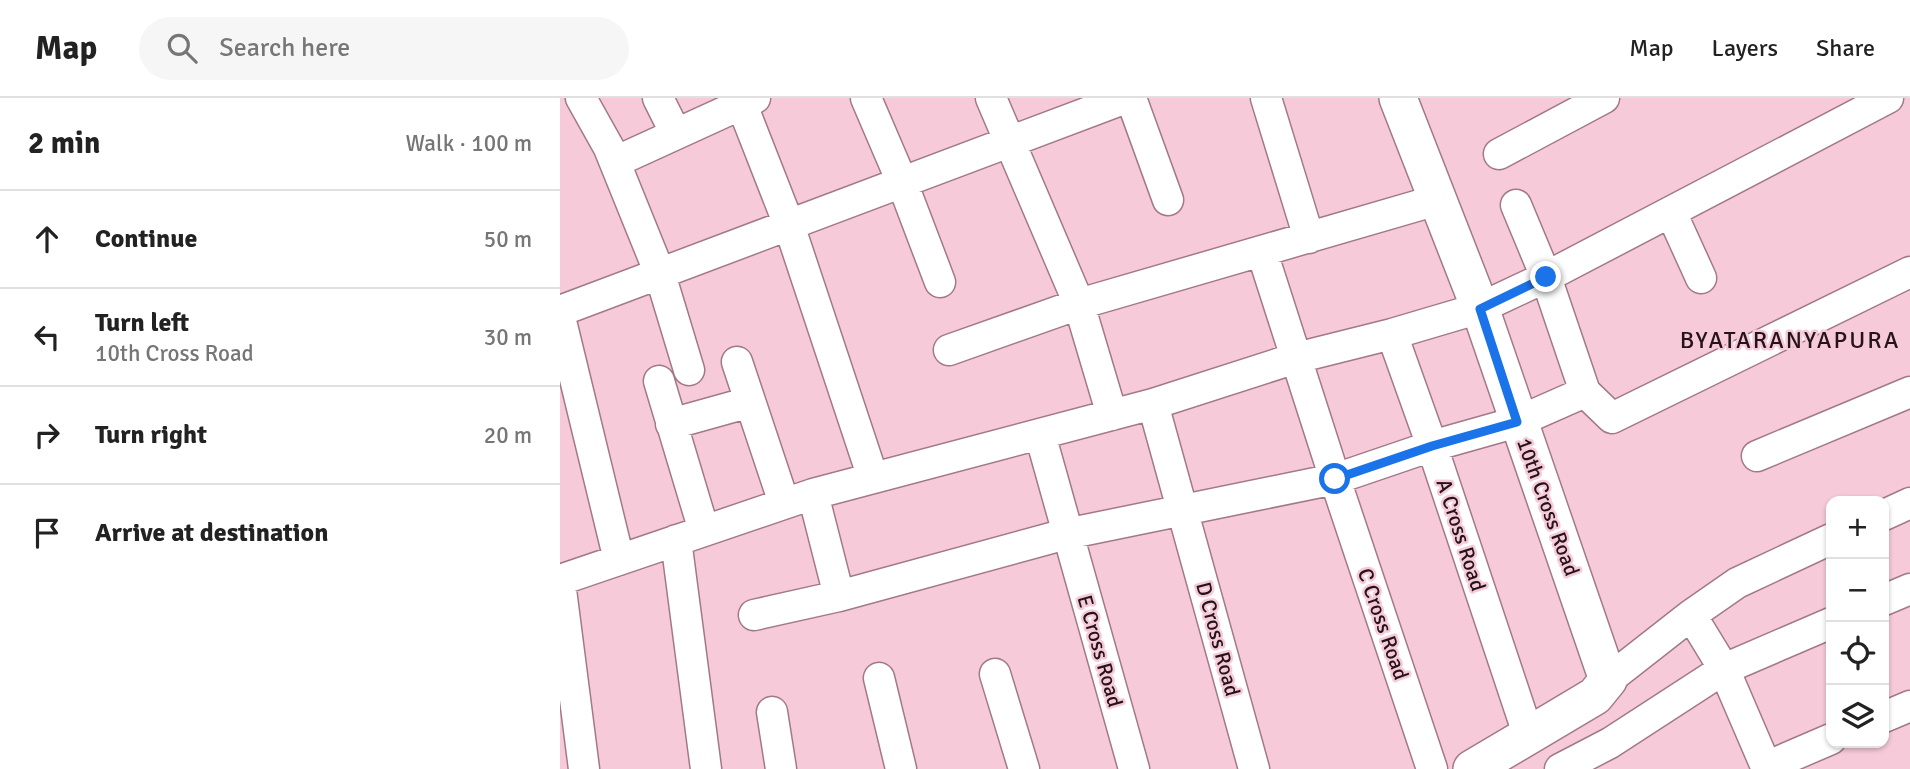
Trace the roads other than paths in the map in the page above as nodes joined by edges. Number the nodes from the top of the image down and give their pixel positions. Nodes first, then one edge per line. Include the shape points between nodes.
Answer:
1 (580, 98) edge
2 (658, 98) edge
3 (866, 98) edge
4 (991, 98) edge
5 (1125, 98) edge
6 (1131, 98) edge
7 (1266, 98) edge
8 (1398, 98) edge
9 (1604, 98) edge
10 (1888, 98) edge
11 (749, 101) edge
12 (676, 134) junction
13 (1010, 142) junction
14 (1499, 154) dead end
15 (615, 162) junction
16 (902, 182) junction
17 (1168, 200) dead end
18 (1437, 200) junction
19 (1516, 205) dead end
20 (1671, 212) junction
21 (789, 225) junction
22 (1308, 238) junction
23 (1262, 252) junction
24 (1910, 272) edge
25 (660, 274) junction
26 (1546, 277) junction
27 (1700, 278) dead end
28 (940, 282) dead end
29 (1079, 304) junction
30 (1480, 309) junction
31 (560, 314) edge
32 (1392, 334) junction
33 (949, 350) dead end
34 (1296, 358) junction
35 (737, 362) dead end
36 (689, 370) dead end
37 (659, 381) dead end
38 (1585, 392) junction
39 (1910, 392) edge
40 (750, 401) junction
41 (1153, 404) junction
42 (1112, 415) junction
43 (1517, 422) junction
44 (671, 424) junction
45 (1040, 434) junction
46 (1432, 446) junction
47 (1757, 456) dead end
48 (873, 478) junction
49 (1335, 479) junction
50 (814, 494) junction
51 (784, 503) junction
52 (1910, 503) edge
53 (1182, 509) junction
54 (1889, 513) edge
55 (1066, 534) junction
56 (690, 536) junction
57 (1826, 541) edge
58 (619, 559) junction
59 (560, 581) edge
60 (1910, 589) edge
61 (839, 596) junction
62 (1889, 598) edge
63 (754, 615) dead end
64 (1691, 615) junction
65 (1826, 625) edge
66 (1724, 669) junction
67 (995, 674) dead end
68 (879, 678) dead end
69 (1608, 681) junction
70 (1910, 706) edge
71 (772, 712) dead end
72 (1889, 715) edge
73 (1529, 737) junction
74 (1826, 741) edge
75 (1766, 768) edge
76 (584, 769) edge
77 (706, 769) edge
78 (781, 769) edge
79 (901, 769) edge
80 (1024, 769) edge
81 (1133, 769) edge
82 (1254, 769) edge
83 (1432, 769) edge
84 (1472, 769) edge
85 (1560, 769) edge

1 - 15 street
2 - 12 street
3 - 16 street
4 - 13 street
5 - 13 street
6 - 17 street
7 - 22 street
8 - 18 street, 10th Cross Road
9 - 14 street
10 - 20 street
11 - 12 street
11 - 21 street
12 - 15 street
13 - 16 street
13 - 29 street
15 - 25 street
16 - 21 street
16 - 28 street
18 - 22 street
18 - 30 street, 10th Cross Road
19 - 26 street
20 - 26 street
20 - 27 street
21 - 25 street
21 - 48 street
22 - 23 street
23 - 29 street
23 - 34 street, C Cross Road
24 - 38 street via 1612,418
25 - 31 street
25 - 36 street
26 - 30 street
26 - 38 street
29 - 33 street
29 - 42 street
30 - 32 street
30 - 43 street, 10th Cross Road
31 - 58 street
32 - 34 street
32 - 46 street, A Cross Road
34 - 41 street
34 - 49 street, C Cross Road
35 - 40 street
37 - 44 street
38 - 43 street
39 - 47 street
40 - 44 street
40 - 51 street
41 - 42 street
41 - 53 street, D Cross Road
42 - 45 street
43 - 46 street
43 - 69 street, 10th Cross Road
44 - 56 street
45 - 48 street
45 - 55 street, E Cross Road
46 - 49 street
46 - 73 street, A Cross Road
48 - 50 street
49 - 53 street
49 - 83 street, C Cross Road
50 - 51 street
50 - 61 street
51 - 56 street
52 - 54 street
53 - 55 street
53 - 82 street, D Cross Road
55 - 61 street
55 - 81 street, E Cross Road
56 - 58 street
56 - 77 street
57 - 64 street via 1737,583
58 - 59 street
59 - 76 street
60 - 62 street
61 - 63 street
64 - 66 street
64 - 69 street
65 - 66 street
66 - 75 street
66 - 85 street via 1610,743
67 - 80 street
68 - 79 street
69 - 73 street via 1595,696
70 - 72 street
71 - 78 street
73 - 84 street
74 - 75 street

